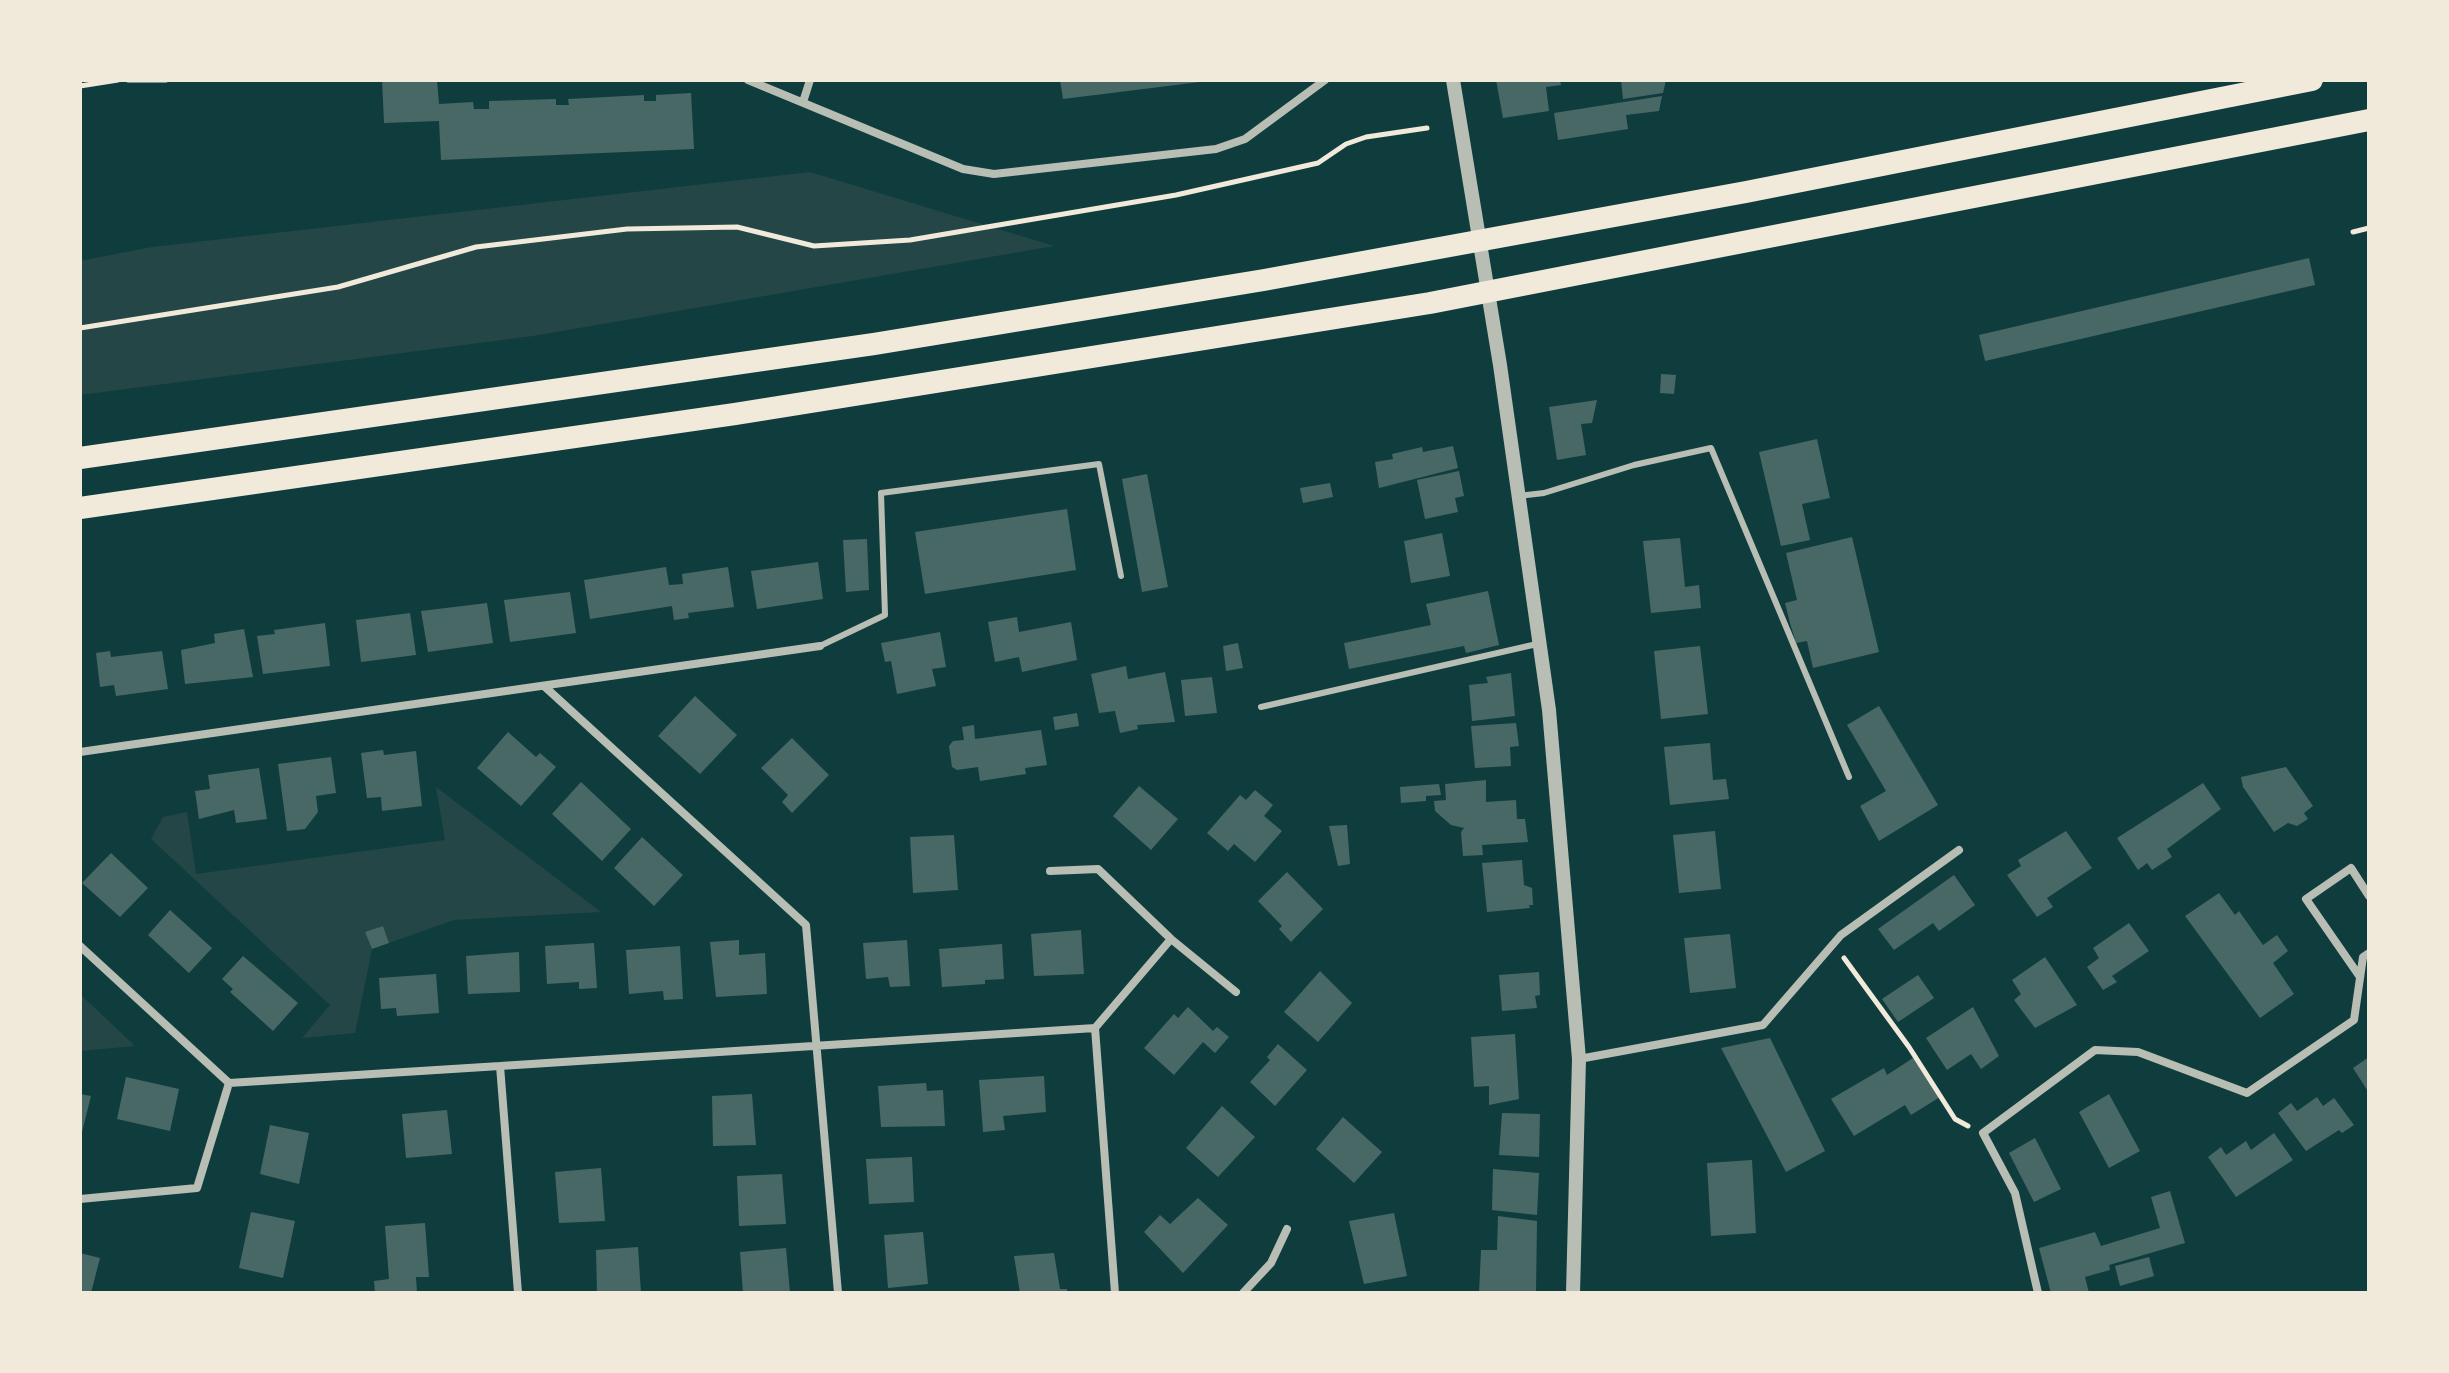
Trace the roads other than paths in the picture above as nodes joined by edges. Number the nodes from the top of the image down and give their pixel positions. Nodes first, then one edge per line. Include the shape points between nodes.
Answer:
1 (748, 80) edge
2 (810, 80) edge
3 (1325, 80) edge
4 (1453, 80) edge
5 (2312, 80) edge
6 (803, 102) junction
7 (2369, 120) edge
8 (80, 458) edge
9 (1518, 496) junction
10 (80, 508) edge
11 (1121, 576) dead end
12 (1541, 643) junction
13 (820, 646) joint
14 (544, 686) junction
15 (1261, 707) dead end
16 (80, 752) edge
17 (1849, 777) dead end
18 (1959, 850) dead end
19 (1050, 871) dead end
20 (2369, 896) edge
21 (1171, 939) junction
22 (80, 946) edge
23 (2369, 953) edge
24 (2360, 977) junction
25 (1236, 992) dead end
26 (1095, 1028) junction
27 (817, 1046) junction
28 (1579, 1059) junction
29 (500, 1066) junction
30 (229, 1083) junction
31 (80, 1199) edge
32 (1287, 1229) dead end
33 (518, 1293) edge
34 (838, 1293) edge
35 (1115, 1293) edge
36 (1243, 1293) edge
37 (1573, 1293) edge
38 (2038, 1293) edge

1 - 6 street
2 - 6 street
3 - 6 street via 1245,139 1216,149 994,174 963,169
4 - 9 street
5 - 8 highway via 1264,280 874,344
7 - 10 highway via 1430,303 735,414
9 - 12 street
9 - 17 lane via 1711,448
11 - 13 lane via 1099,464 881,493 885,615
12 - 15 lane
12 - 28 street
13 - 14 street
14 - 16 street
14 - 27 street via 806,925
18 - 28 street via 1833,943 1763,1025
19 - 21 street via 1098,869
20 - 24 street via 2351,868 2306,899
21 - 25 street
21 - 26 street
22 - 30 street
23 - 24 street via 2363,957
24 - 38 street via 2354,1020 2247,1093 2138,1052 2095,1050 1983,1133 2015,1193
26 - 27 street
26 - 35 street
27 - 29 street
27 - 34 street
28 - 37 street
29 - 30 street
29 - 33 street
30 - 31 street via 197,1188
32 - 36 street via 1271,1263

